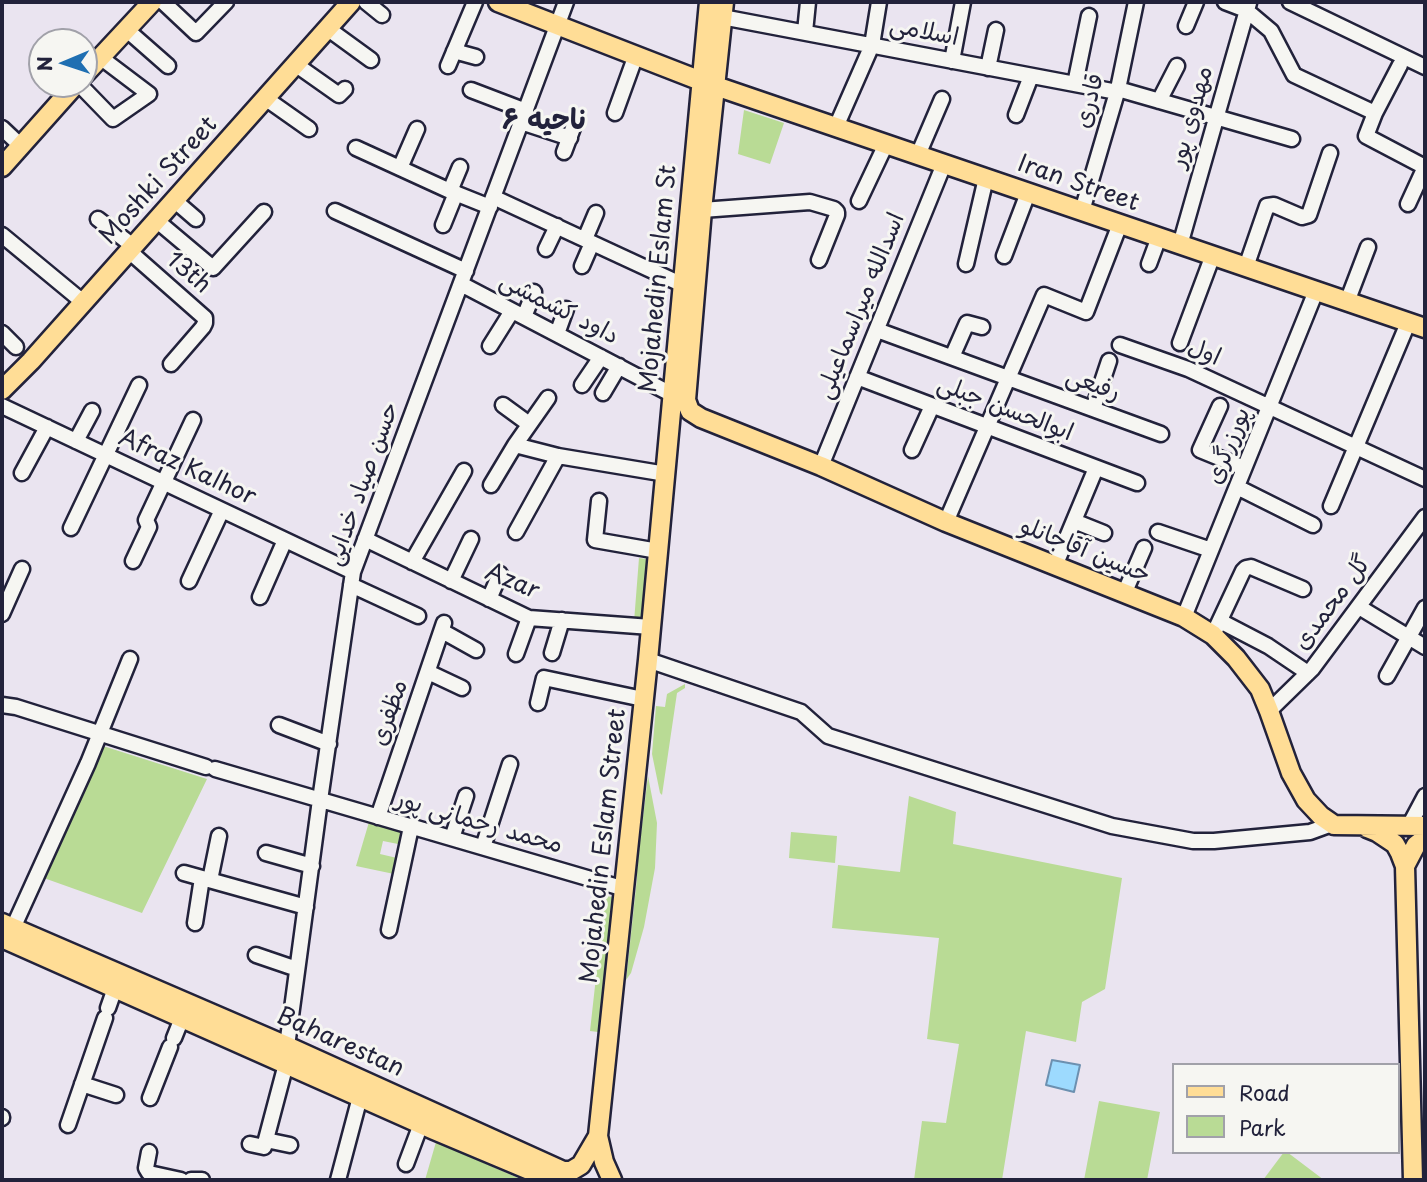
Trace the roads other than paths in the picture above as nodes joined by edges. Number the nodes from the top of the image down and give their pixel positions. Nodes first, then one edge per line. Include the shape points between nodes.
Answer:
1 (152, 2) edge
2 (163, 2) edge
3 (226, 2) edge
4 (351, 2) edge
5 (366, 2) edge
6 (475, 2) edge
7 (498, 2) edge
8 (566, 2) edge
9 (709, 2) edge
10 (808, 2) edge
11 (880, 2) edge
12 (962, 2) edge
13 (1136, 2) edge
14 (1196, 2) edge
15 (1225, 2) edge
16 (1290, 2) edge
17 (1248, 6) edge
18 (723, 9) edge
19 (382, 15) dead end
20 (1088, 16) dead end
21 (558, 25) junction
22 (1186, 26) dead end
23 (327, 28) junction
24 (127, 30) junction
25 (996, 30) dead end
26 (805, 32) junction
27 (872, 45) junction
28 (454, 51) junction
29 (636, 55) junction
30 (100, 57) junction
31 (476, 57) dead end
32 (98, 59) edge
33 (372, 60) dead end
34 (952, 61) junction
35 (295, 64) junction
36 (1400, 65) dead end
37 (168, 66) dead end
38 (448, 66) dead end
39 (1177, 66) dead end
40 (1425, 67) edge
41 (988, 68) junction
42 (1031, 76) junction
43 (708, 83) junction
44 (1075, 84) junction
45 (345, 89) dead end
46 (471, 90) dead end
47 (1117, 90) junction
48 (65, 98) edge
49 (92, 98) edge
50 (265, 98) junction
51 (942, 99) dead end
52 (1159, 101) junction
53 (615, 113) dead end
54 (1375, 113) junction
55 (1016, 115) dead end
56 (524, 117) junction
57 (1216, 118) junction
58 (576, 120) dead end
59 (836, 127) junction
60 (2, 128) edge
61 (416, 129) dead end
62 (309, 130) dead end
63 (570, 138) junction
64 (1292, 139) dead end
65 (886, 144) junction
66 (20, 145) junction
67 (356, 148) dead end
68 (564, 152) dead end
69 (1330, 153) dead end
70 (918, 155) junction
71 (944, 164) junction
72 (2, 167) edge
73 (460, 167) dead end
74 (400, 168) junction
75 (1423, 175) edge
76 (986, 178) junction
77 (453, 192) junction
78 (1028, 193) junction
79 (174, 200) junction
80 (859, 201) dead end
81 (492, 202) junction
82 (1408, 204) dead end
83 (702, 210) junction
84 (335, 211) dead end
85 (1082, 211) junction
86 (264, 212) dead end
87 (596, 213) dead end
88 (98, 219) dead end
89 (196, 219) dead end
90 (156, 220) junction
91 (1120, 224) junction
92 (443, 225) dead end
93 (557, 226) junction
94 (2, 235) edge
95 (1159, 237) junction
96 (589, 241) junction
97 (1180, 245) junction
98 (1368, 247) dead end
99 (131, 248) junction
100 (546, 249) dead end
101 (1213, 256) junction
102 (1004, 257) dead end
103 (819, 260) dead end
104 (966, 264) dead end
105 (1149, 264) dead end
106 (582, 266) dead end
107 (1246, 267) junction
108 (463, 278) junction
109 (683, 285) junction
110 (1316, 291) junction
111 (534, 292) dead end
112 (83, 302) junction
113 (1347, 302) junction
114 (566, 309) dead end
115 (518, 314) junction
116 (1416, 326) edge
117 (982, 327) dead end
118 (877, 330) junction
119 (2, 333) edge
120 (557, 334) junction
121 (1180, 342) dead end
122 (1120, 345) dead end
123 (16, 346) dead end
124 (490, 346) dead end
125 (601, 357) junction
126 (952, 358) junction
127 (1109, 361) dead end
128 (171, 364) dead end
129 (619, 366) junction
130 (857, 377) junction
131 (1009, 378) junction
132 (139, 385) dead end
133 (582, 385) dead end
134 (2, 390) edge
135 (603, 393) dead end
136 (680, 397) junction
137 (548, 398) dead end
138 (503, 405) dead end
139 (2, 406) edge
140 (932, 406) junction
141 (1220, 406) dead end
142 (1269, 406) junction
143 (1093, 409) junction
144 (92, 411) dead end
145 (701, 418) junction
146 (193, 420) dead end
147 (530, 424) junction
148 (47, 427) junction
149 (988, 427) junction
150 (1161, 434) dead end
151 (76, 441) junction
152 (515, 445) junction
153 (1356, 446) junction
154 (912, 450) dead end
155 (106, 455) junction
156 (558, 456) junction
157 (821, 466) junction
158 (1096, 468) junction
159 (1244, 468) junction
160 (464, 471) dead end
161 (22, 472) dead end
162 (666, 474) junction
163 (1425, 479) edge
164 (163, 482) junction
165 (1137, 483) dead end
166 (491, 485) dead end
167 (1237, 487) junction
168 (598, 501) dead end
169 (1331, 506) dead end
170 (222, 510) junction
171 (1425, 517) edge
172 (1074, 521) junction
173 (946, 522) junction
174 (1313, 525) dead end
175 (71, 528) dead end
176 (516, 532) dead end
177 (1158, 532) dead end
178 (1104, 533) dead end
179 (471, 539) dead end
180 (285, 540) junction
181 (365, 540) junction
182 (1144, 548) dead end
183 (1211, 550) junction
184 (658, 551) junction
185 (133, 561) dead end
186 (412, 562) junction
187 (1055, 566) junction
188 (22, 569) dead end
189 (500, 574) dead end
190 (352, 578) junction
191 (451, 580) junction
192 (189, 581) dead end
193 (1303, 589) dead end
194 (1124, 594) junction
195 (260, 597) dead end
196 (489, 599) junction
197 (1359, 607) junction
198 (1425, 608) edge
199 (2, 614) edge
200 (418, 616) dead end
201 (1184, 617) junction
202 (529, 618) junction
203 (562, 620) junction
204 (651, 627) junction
205 (1217, 628) junction
206 (1409, 637) junction
207 (1425, 647) edge
208 (476, 650) dead end
209 (552, 653) dead end
210 (516, 654) dead end
211 (130, 659) dead end
212 (649, 660) junction
213 (428, 672) junction
214 (1308, 673) junction
215 (1387, 676) dead end
216 (462, 688) dead end
217 (643, 699) junction
218 (538, 703) dead end
219 (2, 705) edge
220 (1269, 711) junction
221 (279, 725) dead end
222 (100, 733) junction
223 (329, 744) junction
224 (510, 764) dead end
225 (466, 796) dead end
226 (1425, 796) edge
227 (320, 800) junction
228 (378, 817) junction
229 (1332, 824) junction
230 (1359, 825) junction
231 (411, 827) junction
232 (1420, 833) edge
233 (219, 836) dead end
234 (452, 838) junction
235 (482, 848) junction
236 (266, 853) dead end
237 (312, 866) junction
238 (1405, 866) junction
239 (184, 873) dead end
240 (206, 879) junction
241 (625, 889) junction
242 (306, 907) junction
243 (195, 923) dead end
244 (6, 929) edge
245 (389, 930) dead end
246 (256, 956) dead end
247 (297, 969) junction
248 (115, 988) junction
249 (182, 1018) junction
250 (287, 1045) junction
251 (286, 1064) junction
252 (82, 1084) junction
253 (116, 1096) dead end
254 (360, 1097) junction
255 (150, 1098) dead end
256 (421, 1124) junction
257 (68, 1125) dead end
258 (598, 1136) junction
259 (266, 1140) junction
260 (250, 1144) dead end
261 (290, 1146) dead end
262 (149, 1152) dead end
263 (406, 1164) dead end
264 (181, 1180) edge
265 (191, 1180) edge
266 (200, 1180) edge
267 (338, 1180) edge
268 (552, 1180) edge
269 (612, 1180) edge
270 (1413, 1180) edge

1 - 24 main road
2 - 3 street via 196,33
4 - 23 main road, Moshki Street
5 - 19 street
6 - 28 street
7 - 21 main road, Iran Street
8 - 21 street, حسن صیاد خدایی
9 - 43 main road, Mojahedin Eslam St
10 - 26 street
11 - 27 street
12 - 34 street
13 - 47 street, قادرى
14 - 22 street
15 - 17 street
16 - 40 street
17 - 54 street via 1271,31 1294,75
17 - 57 street, مهدوی پور
18 - 26 street, اسلامی
18 - 43 main road, Mojahedin Eslam St
20 - 44 street
21 - 29 main road, Iran Street
21 - 56 street, حسن صیاد خدایی
23 - 33 street
23 - 35 main road, Moshki Street
24 - 30 main road
24 - 37 street
25 - 41 street
26 - 27 street, اسلامی
27 - 34 street, اسلامی
27 - 59 street
28 - 31 street
28 - 38 street
29 - 43 main road, Iran Street
29 - 53 street
30 - 32 main road
30 - 49 street via 149,94 113,119
34 - 41 street, اسلامی
35 - 45 street via 339,95
35 - 50 main road, Moshki Street
36 - 54 street
39 - 52 street
41 - 42 street, اسلامی
42 - 44 street, اسلامی
42 - 55 street
43 - 59 main road, Iran Street
43 - 83 main road, Mojahedin Eslam St
43 - 109 main road, Mojahedin Eslam St
44 - 47 street, اسلامی
46 - 56 street
47 - 52 street, اسلامی
47 - 85 street, قادرى
48 - 66 main road
50 - 62 street
50 - 79 main road, Moshki Street
51 - 70 street
52 - 57 street, اسلامی
54 - 75 street via 1366,136 1425,167
56 - 63 street
56 - 81 street, حسن صیاد خدایی
57 - 64 street, اسلامی
57 - 97 street, مهدوی پور
58 - 63 street
59 - 65 main road, Iran Street
60 - 66 street
61 - 74 street
63 - 68 street
65 - 70 main road, Iran Street
65 - 80 street
66 - 72 main road
67 - 74 street
69 - 107 street via 1309,215 1267,206
70 - 71 main road, Iran Street
71 - 76 main road, Iran Street
71 - 118 street, اسدالله میراسماعیلی
73 - 77 street
74 - 77 street
75 - 82 street
76 - 78 main road, Iran Street
76 - 104 street
77 - 81 street
77 - 92 street
78 - 85 main road, Iran Street
78 - 102 street
79 - 89 street
79 - 90 main road, Moshki Street
81 - 93 street
81 - 108 street, حسن صیاد خدایی
83 - 103 street via 810,202 834,209 837,215
83 - 136 main road, Mojahedin Eslam St
84 - 108 street, داود کشمشی
85 - 91 main road, Iran Street
86 - 90 street via 213,268
87 - 96 street
88 - 99 street
90 - 99 main road, Moshki Street
91 - 95 main road, Iran Street
91 - 131 street via 1086,312 1044,295
93 - 96 street
93 - 100 street
94 - 112 street
95 - 97 main road, Iran Street
95 - 105 street
96 - 106 street
96 - 109 street
97 - 101 main road, Iran Street
98 - 113 street
99 - 112 main road, Moshki Street
99 - 128 street, 13th via 205,318
101 - 107 main road, Iran Street
101 - 121 street
107 - 110 main road, Iran Street
108 - 115 street, داود کشمشی
108 - 181 street, حسن صیاد خدایی
109 - 136 main road, Mojahedin Eslam St
110 - 113 main road, Iran Street
110 - 142 street, پورزرگری
111 - 115 street
112 - 134 main road, Moshki Street
113 - 116 main road, Iran Street
114 - 120 street
115 - 120 street, داود کشمشی
115 - 124 street
116 - 153 street
117 - 126 street via 967,323
118 - 126 street, رفیعی
118 - 130 street, اسدالله میراسماعیلی
119 - 123 street
120 - 125 street, داود کشمشی
122 - 142 street, اول via 1188,369
125 - 129 street, داود کشمشی
125 - 133 street
126 - 131 street, رفیعی
127 - 143 street
129 - 135 street
129 - 136 street, داود کشمشی
130 - 140 street, ابوالحسن جبلی
130 - 157 street, اسدالله میراسماعیلی
131 - 143 street, رفیعی
131 - 149 street
132 - 155 street
136 - 145 main road
136 - 162 main road, Mojahedin Eslam St
137 - 147 street
138 - 147 street
139 - 148 street, Afraz Kalhor
140 - 149 street, ابوالحسن جبلی
140 - 154 street
141 - 159 street via 1200,450
142 - 153 street, اول
142 - 159 street, پورزرگری
143 - 150 street, رفیعی
144 - 151 street
145 - 157 main road, حسین آقاجانلو
145 - 162 main road via 681,432
146 - 164 street
147 - 152 street
148 - 151 street, Afraz Kalhor
148 - 161 street
149 - 158 street, ابوالحسن جبلی
149 - 173 street
151 - 155 street, Afraz Kalhor
152 - 156 street
152 - 166 street
153 - 163 street, اول
153 - 169 street
155 - 164 street, Afraz Kalhor
155 - 175 street
156 - 162 street
156 - 176 street
157 - 173 main road, حسین آقاجانلو
158 - 165 street, ابوالحسن جبلی
158 - 172 street
159 - 167 street, پورزرگری
160 - 186 street
162 - 184 main road, Mojahedin Eslam St
164 - 170 street, Afraz Kalhor
164 - 185 street
167 - 174 street
167 - 183 street, پورزرگری
168 - 184 street via 595,540
170 - 180 street, Afraz Kalhor
170 - 192 street
171 - 197 street, گل محمدی
172 - 178 street
172 - 187 street
173 - 187 main road, حسین آقاجانلو
177 - 183 street
179 - 191 street
180 - 190 street, Afraz Kalhor
180 - 195 street
181 - 186 street, Azar
181 - 190 street, حسن صیاد خدایی
182 - 194 street
183 - 201 street, پورزرگری
184 - 204 main road, Mojahedin Eslam Street
186 - 191 street, Azar
187 - 194 main road, حسین آقاجانلو
188 - 199 street
189 - 196 street
190 - 200 street, Afraz Kalhor
190 - 223 street, حسن صیاد خدایی
191 - 196 street, Azar
193 - 205 street via 1248,567
194 - 201 main road, حسین آقاجانلو
196 - 202 street, Azar
197 - 206 street
197 - 214 street, گل محمدی
198 - 206 street
201 - 205 main road, حسین آقاجانلو
202 - 203 street, Azar
202 - 210 street
203 - 204 street, Azar
203 - 209 street
204 - 212 main road, Mojahedin Eslam Street
205 - 214 street via 1268,646
205 - 220 main road, حسین آقاجانلو via 1260,689
206 - 207 street
206 - 215 street
208 - 213 street, مظفری via 443,627
211 - 222 street
212 - 217 main road, Mojahedin Eslam Street
212 - 229 street via 801,712 828,736 1112,826 1214,841 1310,832
213 - 216 street
213 - 228 street, مظفری
214 - 220 street, گل محمدی
217 - 218 street via 544,678
217 - 241 main road, Mojahedin Eslam Street
219 - 222 street, محمد رحمانی پور
220 - 229 main road, حسین آقاجانلو via 1306,800
221 - 223 street
222 - 227 street, محمد رحمانی پور
222 - 244 street
223 - 227 street, حسن صیاد خدایی
224 - 235 street
225 - 234 street
226 - 232 street
227 - 228 street, محمد رحمانی پور
227 - 237 street, حسن صیاد خدایی
228 - 231 street, محمد رحمانی پور
229 - 230 main road
230 - 232 main road
230 - 238 main road via 1395,844
231 - 234 street, محمد رحمانی پور
231 - 245 street
232 - 238 main road
233 - 240 street
234 - 235 street, محمد رحمانی پور
235 - 241 street, محمد رحمانی پور
236 - 237 street
237 - 242 street, حسن صیاد خدایی
238 - 270 main road
239 - 240 street
240 - 242 street
240 - 243 street
241 - 258 main road, Mojahedin Eslam Street
242 - 247 street, حسن صیاد خدایی
244 - 248 main road, Baharestan
244 - 250 main road, Baharestan
246 - 247 street
247 - 250 street, حسن صیاد خدایی
248 - 249 main road, Baharestan
248 - 252 street
249 - 251 main road, Baharestan
249 - 255 street
250 - 258 main road, Baharestan via 563,1171 581,1165
251 - 254 main road, Baharestan
251 - 259 street
252 - 253 street
252 - 257 street
254 - 256 main road, Baharestan
254 - 267 street
256 - 263 street
256 - 268 main road, Baharestan
258 - 269 main road
259 - 260 street via 264,1147
259 - 261 street
262 - 264 street via 149,1173
265 - 266 street

